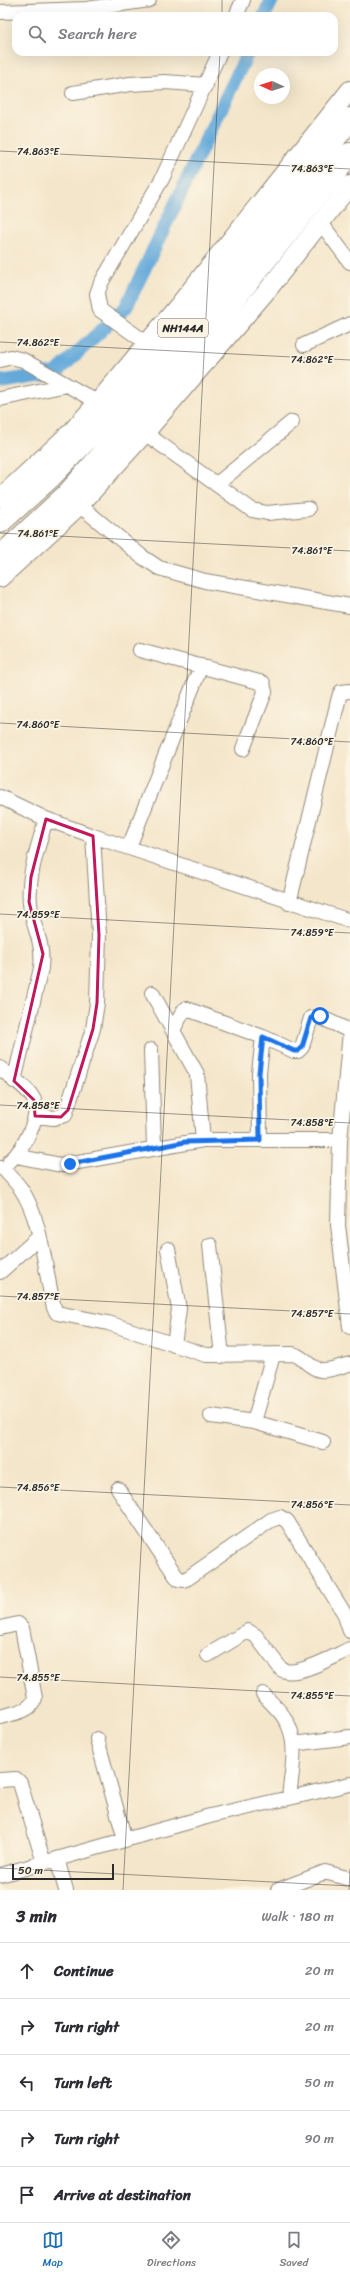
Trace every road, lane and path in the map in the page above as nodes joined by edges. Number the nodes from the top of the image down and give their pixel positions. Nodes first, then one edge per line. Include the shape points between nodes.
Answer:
1 (149, 0) edge
2 (243, 0) edge
3 (0, 12) edge
4 (238, 12) edge
5 (218, 56) edge
6 (206, 85) junction
7 (350, 90) edge
8 (73, 93) dead end
9 (350, 119) edge
10 (350, 154) edge
11 (350, 186) edge
12 (320, 223) junction
13 (350, 262) edge
14 (350, 324) edge
15 (304, 345) dead end
16 (155, 349) junction
17 (0, 360) edge
18 (67, 385) junction
19 (0, 399) edge
20 (122, 417) junction
21 (292, 422) dead end
22 (217, 484) junction
23 (0, 498) edge
24 (73, 500) junction
25 (308, 509) dead end
26 (0, 522) edge
27 (0, 557) edge
28 (0, 578) edge
29 (350, 606) edge
30 (140, 650) dead end
31 (202, 666) junction
32 (350, 691) edge
33 (243, 749) dead end
34 (0, 797) edge
35 (46, 819) junction
36 (93, 836) junction
37 (130, 847) junction
38 (289, 903) junction
39 (350, 921) edge
40 (152, 993) dead end
41 (173, 1030) junction
42 (350, 1032) edge
43 (263, 1037) junction
44 (151, 1050) dead end
45 (0, 1068) edge
46 (14, 1081) junction
47 (35, 1116) junction
48 (346, 1120) edge
49 (202, 1140) junction
50 (260, 1140) junction
51 (340, 1140) junction
52 (154, 1147) junction
53 (16, 1156) junction
54 (1, 1168) edge
55 (39, 1237) junction
56 (210, 1245) dead end
57 (168, 1249) dead end
58 (0, 1272) edge
59 (347, 1274) edge
60 (350, 1327) edge
61 (174, 1345) junction
62 (272, 1355) junction
63 (222, 1356) junction
64 (350, 1364) edge
65 (211, 1416) dead end
66 (254, 1422) junction
67 (323, 1442) dead end
68 (118, 1489) dead end
69 (350, 1599) edge
70 (344, 1613) junction
71 (0, 1628) edge
72 (350, 1631) edge
73 (350, 1648) edge
74 (208, 1655) dead end
75 (263, 1694) dead end
76 (0, 1716) edge
77 (350, 1737) edge
78 (97, 1739) dead end
79 (293, 1744) junction
80 (0, 1780) edge
81 (350, 1784) edge
82 (289, 1798) junction
83 (125, 1840) junction
84 (51, 1861) junction
85 (0, 1875) edge
86 (350, 1879) edge
87 (66, 1890) edge
88 (278, 1890) edge

1 - 3 street via 87,9
2 - 4 street
5 - 6 street
6 - 8 street via 165,82 130,84
6 - 16 street via 162,179 97,294 100,310
7 - 16 street
9 - 16 highway, NH144A
10 - 20 highway, NH144A via 178,369
11 - 12 street
12 - 13 street
12 - 20 street via 270,287
14 - 15 street
16 - 20 highway, NH144A
17 - 18 street via 11,357 23,360
18 - 19 street
18 - 20 street
20 - 22 street
20 - 23 street via 73,430
20 - 24 highway, NH144A
20 - 26 highway, NH144A
21 - 22 street
22 - 25 street via 258,512 279,513
24 - 27 highway, NH144A
24 - 28 street
24 - 29 street via 159,568 205,581
30 - 31 street
31 - 33 street via 263,682 265,692
31 - 37 street
32 - 38 street via 341,692 339,697
34 - 35 street
35 - 36 street
35 - 46 street via 30,891 31,912 41,941 42,961
36 - 37 street
36 - 47 street via 99,953 94,1023 65,1115 54,1118
37 - 38 street
38 - 39 street
40 - 41 street
41 - 43 street via 187,1009
41 - 49 street via 197,1074
42 - 43 street via 320,1016 315,1016 311,1018 302,1047 298,1051
42 - 48 street
43 - 50 street via 259,1073
44 - 52 street
45 - 46 street
46 - 47 street via 34,1100
47 - 53 street via 23,1147
48 - 51 street
49 - 50 street
49 - 52 street
50 - 51 street
51 - 59 street via 338,1225
52 - 53 street via 61,1165
53 - 54 street
54 - 55 street via 21,1189
55 - 58 street
55 - 61 street via 54,1308 58,1313 108,1323
56 - 63 street
57 - 61 street via 179,1309
59 - 60 street
61 - 63 street via 206,1355
62 - 63 street
62 - 64 street via 296,1355 318,1370
62 - 66 street
65 - 66 street
66 - 67 street
68 - 70 street via 178,1580 188,1578 272,1520 280,1517 287,1520
69 - 70 street
70 - 72 street
71 - 76 street via 18,1624 22,1628 35,1698 33,1705 27,1709
73 - 74 street via 297,1672 286,1673 256,1636 248,1631
75 - 79 street via 285,1718 291,1730
77 - 79 street
78 - 83 street
79 - 82 street
80 - 84 street via 10,1778 20,1783
81 - 82 street
82 - 83 street via 210,1816
83 - 84 street
84 - 85 street
84 - 87 street
86 - 88 street via 325,1872

